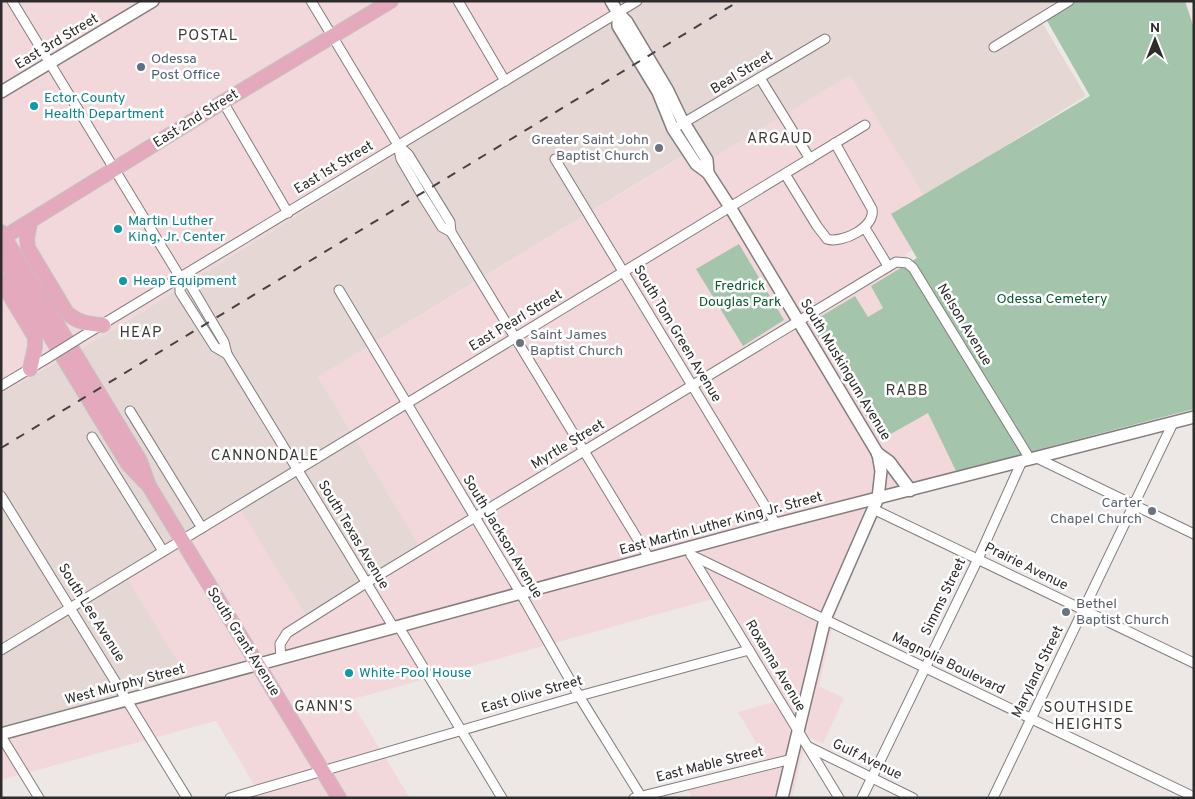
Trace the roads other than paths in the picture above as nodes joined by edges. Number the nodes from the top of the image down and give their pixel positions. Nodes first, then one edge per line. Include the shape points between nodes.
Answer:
1 (12, 1) edge
2 (153, 1) edge
3 (311, 1) edge
4 (391, 1) edge
5 (458, 1) edge
6 (611, 1) edge
7 (637, 1) edge
8 (1069, 1) edge
9 (618, 13) junction
10 (332, 37) junction
11 (825, 40) dead end
12 (994, 47) dead end
13 (644, 59) junction
14 (50, 64) junction
15 (760, 78) junction
16 (505, 81) junction
17 (1, 92) edge
18 (222, 102) junction
19 (684, 123) junction
20 (865, 125) dead end
21 (673, 129) junction
22 (835, 143) junction
23 (398, 146) junction
24 (555, 159) dead end
25 (810, 159) junction
26 (115, 169) junction
27 (708, 173) junction
28 (785, 174) junction
29 (730, 207) junction
30 (288, 213) junction
31 (30, 222) junction
32 (865, 228) junction
33 (2, 236) edge
34 (1, 255) edge
35 (888, 266) junction
36 (623, 272) junction
37 (180, 277) junction
38 (1, 281) edge
39 (339, 290) dead end
40 (799, 321) junction
41 (103, 324) junction
42 (515, 338) junction
43 (63, 345) junction
44 (30, 369) junction
45 (692, 385) junction
46 (1, 386) edge
47 (407, 403) junction
48 (130, 412) dead end
49 (1194, 418) edge
50 (1172, 423) junction
51 (92, 437) dead end
52 (584, 451) junction
53 (878, 454) junction
54 (1029, 459) junction
55 (298, 470) junction
56 (910, 490) junction
57 (1, 496) edge
58 (878, 498) junction
59 (1134, 504) junction
60 (873, 509) junction
61 (475, 517) junction
62 (776, 524) junction
63 (202, 528) junction
64 (1194, 534) edge
65 (181, 540) junction
66 (163, 551) junction
67 (689, 551) junction
68 (649, 558) junction
69 (978, 560) junction
70 (366, 583) junction
71 (520, 594) junction
72 (71, 607) junction
73 (1083, 610) junction
74 (825, 619) junction
75 (397, 627) junction
76 (1, 650) edge
77 (749, 650) junction
78 (281, 659) junction
79 (1194, 663) edge
80 (257, 665) junction
81 (925, 668) junction
82 (579, 696) junction
83 (128, 700) junction
84 (1031, 719) junction
85 (461, 730) junction
86 (798, 731) junction
87 (1, 735) edge
88 (809, 747) junction
89 (792, 759) junction
90 (323, 771) junction
91 (872, 778) junction
92 (639, 797) edge
93 (39, 798) edge
94 (187, 798) edge
95 (230, 798) edge
96 (339, 798) edge
97 (502, 798) edge
98 (782, 798) edge
99 (839, 798) edge
100 (862, 798) edge
101 (913, 798) edge
102 (993, 798) edge
103 (1194, 798) edge

1 - 14 street, South Texas Avenue
2 - 14 street, East 3rd Street
3 - 10 street
4 - 10 main road, East 2nd Street
5 - 16 street
6 - 9 street
7 - 9 street, East 1st Street
8 - 12 street
9 - 13 street via 627,22
9 - 16 street, East 1st Street
10 - 18 main road, East 2nd Street
10 - 23 street
11 - 15 street, Beal Street
13 - 19 street, South Muskingum Avenue via 667,89
13 - 21 street, South Muskingum Avenue
14 - 17 street, East 3rd Street
14 - 26 street, South Texas Avenue
15 - 19 street, Beal Street
15 - 25 street
16 - 23 street, East 1st Street
18 - 26 main road, East 2nd Street
18 - 30 street
19 - 21 street, Beal Street
19 - 27 street, South Muskingum Avenue via 707,160
20 - 22 street, East Pearl Street
21 - 27 street, South Muskingum Avenue via 696,164
22 - 25 street, East Pearl Street
22 - 32 street via 872,209 872,219
23 - 30 street, East 1st Street
23 - 42 street via 401,159 422,195 442,227 451,232
24 - 36 street, South Tom Green Avenue
25 - 28 street, East Pearl Street
26 - 31 main road, East 2nd Street
26 - 37 street, South Texas Avenue
27 - 29 street, South Muskingum Avenue
28 - 29 street, East Pearl Street
28 - 32 street via 827,239 836,240
29 - 36 street, East Pearl Street
29 - 40 street, South Muskingum Avenue
30 - 37 street, East 1st Street
31 - 33 main road, East 2nd Street
31 - 41 main road via 28,248 64,309 78,321
32 - 35 street
33 - 43 main road
34 - 43 main road
35 - 40 street, Myrtle Street
35 - 54 street, Nelson Avenue via 902,261 913,268
36 - 42 street, East Pearl Street
36 - 45 street, South Tom Green Avenue
37 - 41 street, East 1st Street
37 - 55 street, South Texas Avenue via 180,292 215,347 227,354
38 - 44 main road via 34,337
39 - 47 street, South Jackson Avenue
40 - 45 street, Myrtle Street
40 - 53 street, South Muskingum Avenue
41 - 44 street, East 1st Street, bridge
42 - 47 street, East Pearl Street
42 - 52 street
43 - 65 main road, South Grant Avenue via 128,464 149,486
44 - 46 street, East 1st Street
45 - 52 street, Myrtle Street
45 - 62 street, South Tom Green Avenue
47 - 55 street, East Pearl Street
47 - 61 street, South Jackson Avenue
48 - 63 street
49 - 50 street, East Martin Luther King Jr. Street
50 - 54 street, East Martin Luther King Jr. Street
50 - 59 street, Maryland Street
51 - 66 street
52 - 61 street, Myrtle Street
52 - 68 street
53 - 56 main road
53 - 58 street, South Muskingum Avenue
54 - 56 street, East Martin Luther King Jr. Street
54 - 59 street
54 - 69 street, Simms Street
55 - 63 street, East Pearl Street
55 - 70 street, South Texas Avenue
56 - 58 street, East Martin Luther King Jr. Street
57 - 72 street, South Lee Avenue
58 - 60 street, South Muskingum Avenue
58 - 62 street, East Martin Luther King Jr. Street
59 - 64 street
59 - 73 street, Maryland Street
60 - 69 street, Prairie Avenue
60 - 74 street, South Muskingum Avenue
61 - 70 street, Myrtle Street
61 - 71 street, South Jackson Avenue
62 - 67 street, East Martin Luther King Jr. Street
63 - 65 street, East Pearl Street
65 - 66 street, East Pearl Street
65 - 80 main road, South Grant Avenue
66 - 72 street, East Pearl Street
67 - 68 street, East Martin Luther King Jr. Street
67 - 74 street, Magnolia Boulevard
67 - 77 street, Roxanna Avenue
68 - 71 street, East Martin Luther King Jr. Street
69 - 73 street, Prairie Avenue
69 - 81 street, Simms Street
70 - 75 street, South Texas Avenue
70 - 78 street, Myrtle Street via 286,633 280,644
71 - 75 street, East Martin Luther King Jr. Street
71 - 82 street, South Jackson Avenue
72 - 76 street, East Pearl Street
72 - 83 street, South Lee Avenue
73 - 79 street, Prairie Avenue
73 - 84 street, Maryland Street
74 - 81 street, Magnolia Boulevard
74 - 86 street, South Muskingum Avenue
75 - 78 street, East Martin Luther King Jr. Street
75 - 85 street, South Texas Avenue
77 - 82 street, East Olive Street
77 - 86 street, Roxanna Avenue
78 - 80 street, East Martin Luther King Jr. Street
80 - 83 street, West Murphy Street
80 - 90 main road, South Grant Avenue
81 - 84 street, Magnolia Boulevard
81 - 91 street, Simms Street
82 - 85 street, East Olive Street
82 - 92 street, South Jackson Avenue
83 - 87 street, West Murphy Street
83 - 94 street, South Lee Avenue
84 - 102 street, Maryland Street
84 - 103 street, Magnolia Boulevard
85 - 90 street, East Olive Street
85 - 97 street, South Texas Avenue
86 - 88 street, Roxanna Avenue
86 - 89 street, South Muskingum Avenue
87 - 93 street
88 - 91 street, Gulf Avenue
88 - 99 street, Roxanna Avenue
89 - 92 street, East Mable Street
89 - 98 street, South Muskingum Avenue
90 - 95 street, East Olive Street
90 - 96 main road, South Grant Avenue
91 - 100 street, Simms Street
91 - 101 street, Gulf Avenue

